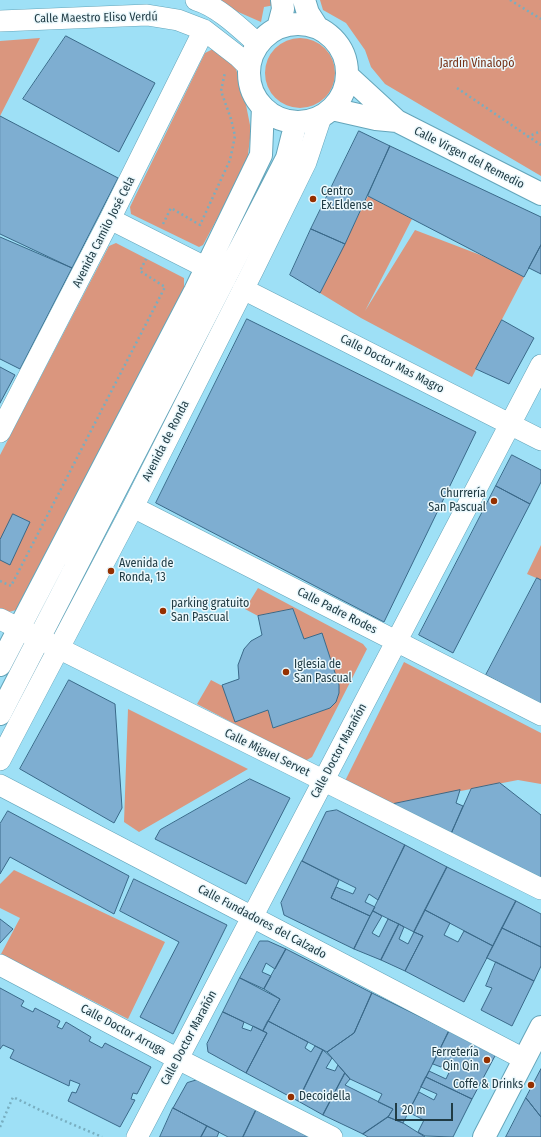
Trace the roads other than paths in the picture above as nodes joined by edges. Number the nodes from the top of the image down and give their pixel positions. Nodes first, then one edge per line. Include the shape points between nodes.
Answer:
1 (196, 0) edge
2 (282, 0) edge
3 (304, 0) edge
4 (0, 21) edge
5 (317, 27) junction
6 (278, 28) junction
7 (204, 30) junction
8 (258, 44) junction
9 (249, 67) junction
10 (348, 76) junction
11 (263, 107) junction
12 (327, 113) junction
13 (397, 121) junction
14 (296, 122) junction
15 (541, 194) edge
16 (110, 219) junction
17 (207, 268) junction
18 (243, 289) junction
19 (541, 365) edge
20 (509, 424) junction
21 (0, 432) edge
22 (541, 440) edge
23 (133, 507) junction
24 (9, 624) edge
25 (396, 641) junction
26 (48, 644) junction
27 (0, 664) edge
28 (0, 714) edge
29 (541, 715) edge
30 (0, 760) edge
31 (323, 781) junction
32 (0, 785) edge
33 (541, 889) edge
34 (251, 917) junction
35 (0, 965) edge
36 (541, 1027) edge
37 (178, 1059) junction
38 (524, 1059) junction
39 (137, 1137) edge
40 (332, 1137) edge
41 (484, 1137) edge

1 - 8 street via 204,2 234,23
2 - 6 street via 283,9
3 - 5 street
4 - 7 street, Calle Maestro Eliso Verdú via 147,15 178,20
5 - 6 street via 297,23
5 - 10 street via 328,32 337,41 347,64
6 - 8 street via 267,34
7 - 9 street, Calle Maestro Eliso Verdú via 239,56
7 - 16 street, Avenida Camilo José Cela
8 - 9 street
9 - 11 street via 254,95
10 - 12 street via 346,88 340,99
10 - 13 street, Calle Virgen del Remedio
11 - 14 street via 273,115
11 - 17 street via 261,155
12 - 13 street, Calle Virgen del Remedio
12 - 14 street via 309,121
12 - 18 street, Avenida de Ronda via 306,162
13 - 15 street, Calle Virgen del Remedio
14 - 26 street, Avenida de Ronda via 287,158
16 - 17 street
16 - 21 street, Avenida Camilo José Cela
17 - 24 street
18 - 20 street, Calle Doctor Mas Magro
18 - 23 street, Avenida de Ronda
19 - 20 street, Calle Doctor Marañón
20 - 22 street, Calle Doctor Mas Magro
20 - 25 street, Calle Doctor Marañón
23 - 25 street, Calle Padre Rodes
23 - 26 street, Avenida de Ronda
24 - 26 street, Calle Miguel Servet
24 - 27 street
25 - 29 street, Calle Padre Rodes
25 - 31 street, Calle Doctor Marañón
26 - 28 street, Avenida de Ronda
26 - 30 street, Avenida de Ronda
26 - 31 street, Calle Miguel Servet
31 - 33 street, Calle Miguel Servet
31 - 34 street, Calle Doctor Marañón
32 - 34 street, Calle Fundadores del Calzado
34 - 37 street, Calle Doctor Marañón
34 - 38 street, Calle Fundadores del Calzado
35 - 37 street, Calle Doctor Arruga
36 - 38 street
37 - 39 street, Calle Doctor Marañón
37 - 40 street, Calle Doctor Arruga
38 - 41 street

